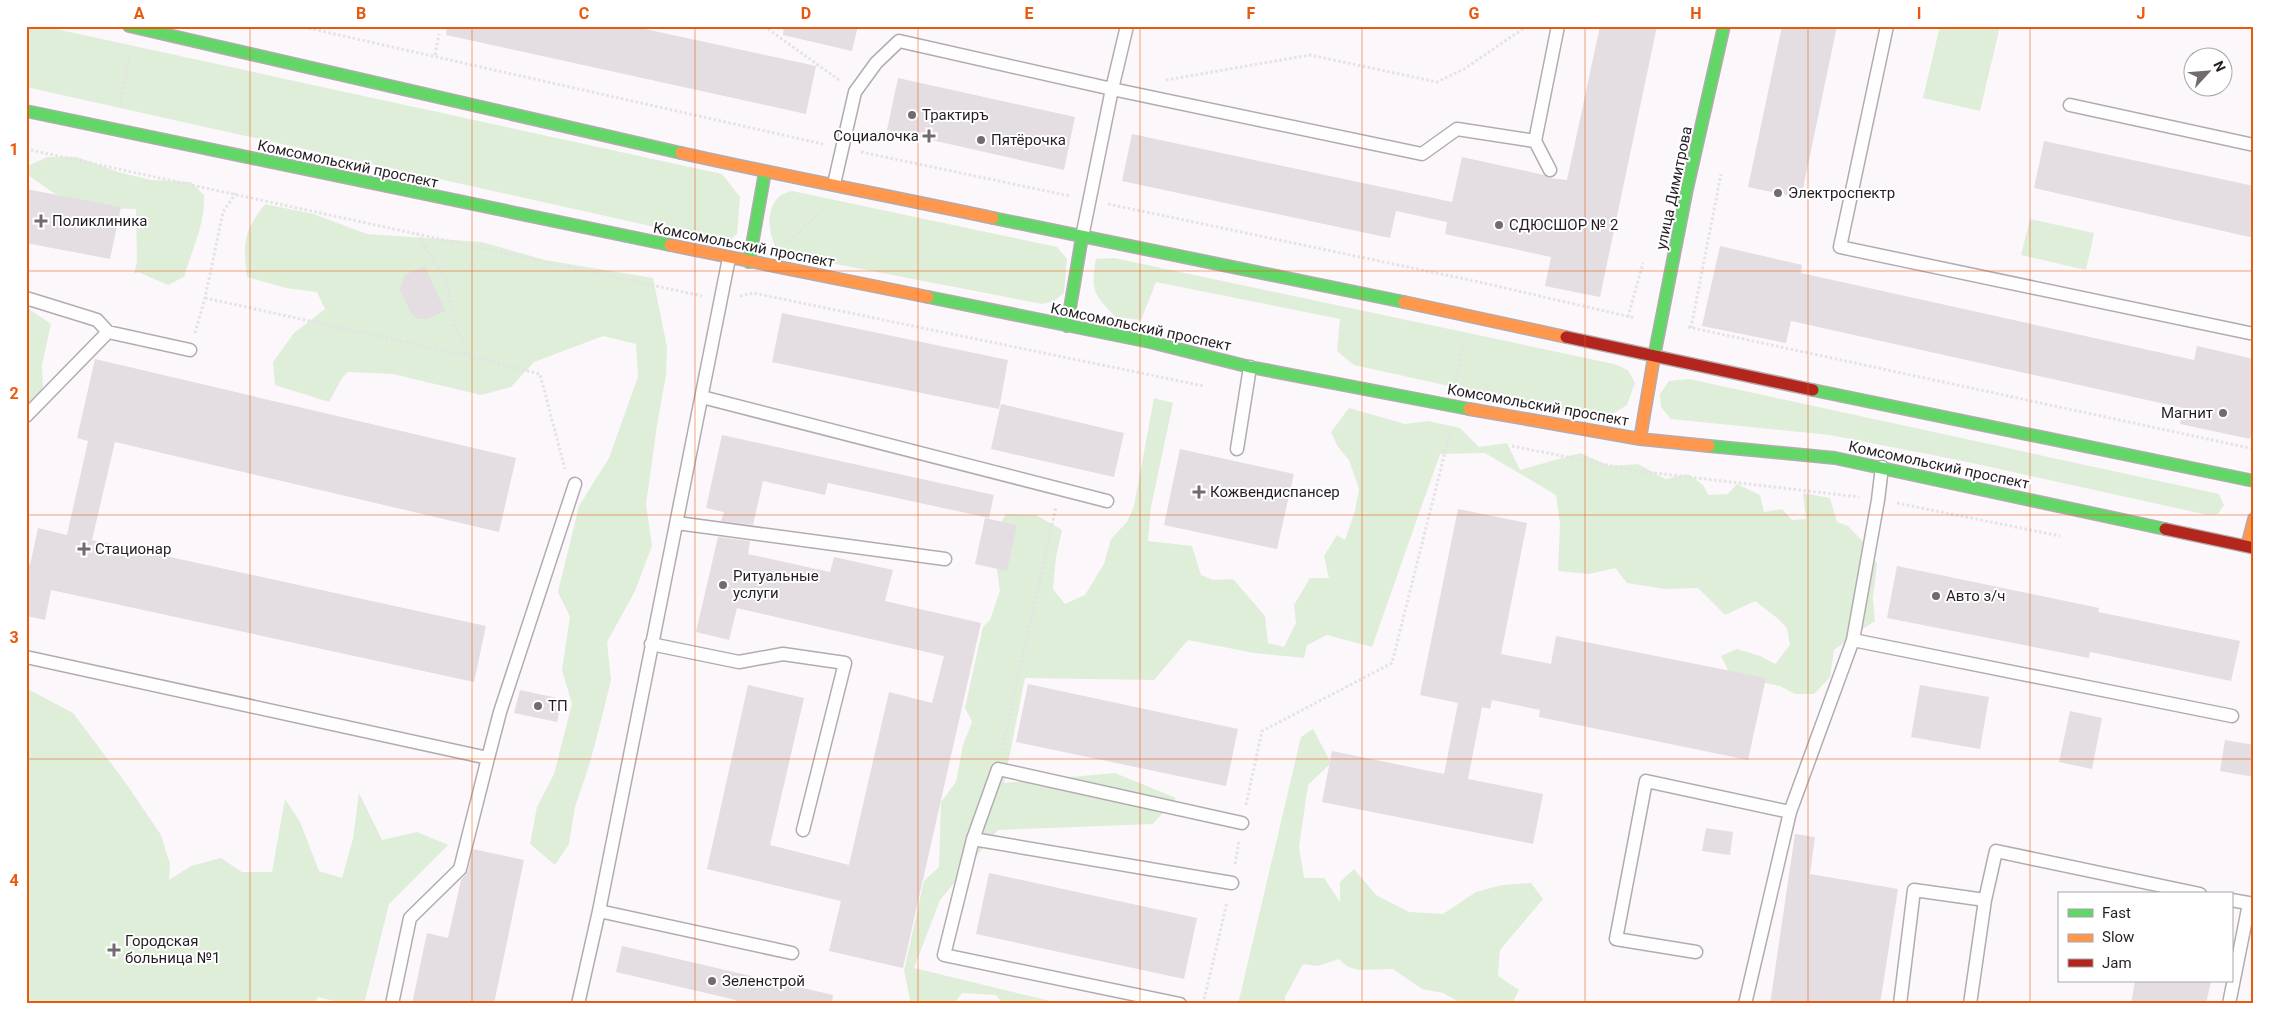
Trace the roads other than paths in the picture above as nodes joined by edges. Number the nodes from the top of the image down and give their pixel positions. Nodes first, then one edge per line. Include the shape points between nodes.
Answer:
1 (1127, 26) edge
2 (1558, 26) edge
3 (1724, 26) edge
4 (1887, 26) edge
5 (132, 27) edge
6 (1112, 89) junction
7 (2070, 105) dead end
8 (26, 111) edge
9 (1535, 141) junction
10 (2254, 146) edge
11 (1550, 170) dead end
12 (765, 172) junction
13 (834, 184) junction
14 (1082, 237) junction
15 (729, 258) junction
16 (749, 262) junction
17 (26, 298) edge
18 (1067, 326) junction
19 (108, 332) junction
20 (2254, 334) edge
21 (190, 350) road end
22 (1654, 357) junction
23 (1250, 367) junction
24 (702, 397) junction
25 (26, 416) edge
26 (1640, 439) junction
27 (1237, 449) dead end
28 (1882, 467) junction
29 (2254, 481) edge
30 (575, 484) road end
31 (1107, 501) dead end
32 (2254, 519) edge
33 (677, 522) junction
34 (2250, 547) edge
35 (945, 559) dead end
36 (1853, 640) junction
37 (651, 644) junction
38 (26, 657) edge
39 (2232, 716) dead end
40 (488, 758) junction
41 (1790, 812) junction
42 (1242, 823) road end
43 (803, 830) dead end
44 (973, 839) junction
45 (1232, 883) road end
46 (2191, 892) edge
47 (1986, 900) junction
48 (2232, 900) edge
49 (2252, 904) edge
50 (599, 911) junction
51 (1696, 952) dead end
52 (792, 953) dead end
53 (392, 1004) edge
54 (578, 1004) edge
55 (1180, 1004) edge
56 (1745, 1004) edge
57 (1900, 1004) edge
58 (1970, 1004) edge
59 (2229, 1004) edge

1 - 6 lane
2 - 9 lane
3 - 22 main road, улица Димитрова
4 - 20 lane via 1840,247
5 - 12 main road
6 - 9 lane via 1422,154 1457,129
6 - 13 lane via 899,42 876,63 855,92
6 - 14 lane
7 - 10 lane
8 - 15 main road, Комсомольский проспект
9 - 11 lane
12 - 13 main road
12 - 16 main road
13 - 14 main road
14 - 18 main road
14 - 22 main road via 1469,315
15 - 16 main road, Комсомольский проспект
15 - 24 lane
16 - 18 main road, Комсомольский проспект
17 - 19 lane via 97,320
18 - 23 main road, Комсомольский проспект via 1150,342
19 - 21 lane
19 - 25 lane
22 - 26 main road, улица Димитрова
22 - 29 main road
23 - 26 main road, Комсомольский проспект
23 - 27 lane
24 - 31 lane
24 - 33 lane
26 - 28 main road, Комсомольский проспект via 1835,458
28 - 34 main road, Комсомольский проспект
28 - 36 lane
30 - 40 lane
32 - 34 main road
33 - 35 lane
33 - 37 lane
36 - 39 lane
36 - 41 lane
37 - 43 lane via 739,662 783,654 845,664
37 - 50 lane
38 - 40 lane
40 - 53 lane via 460,869 410,918
41 - 51 lane via 1646,781 1616,939
41 - 56 lane
42 - 44 lane via 998,769
44 - 45 lane
44 - 55 lane via 944,955
46 - 47 lane via 1996,851
47 - 57 lane via 1914,890
47 - 58 lane
48 - 49 lane
49 - 59 lane
50 - 52 lane
50 - 54 lane

